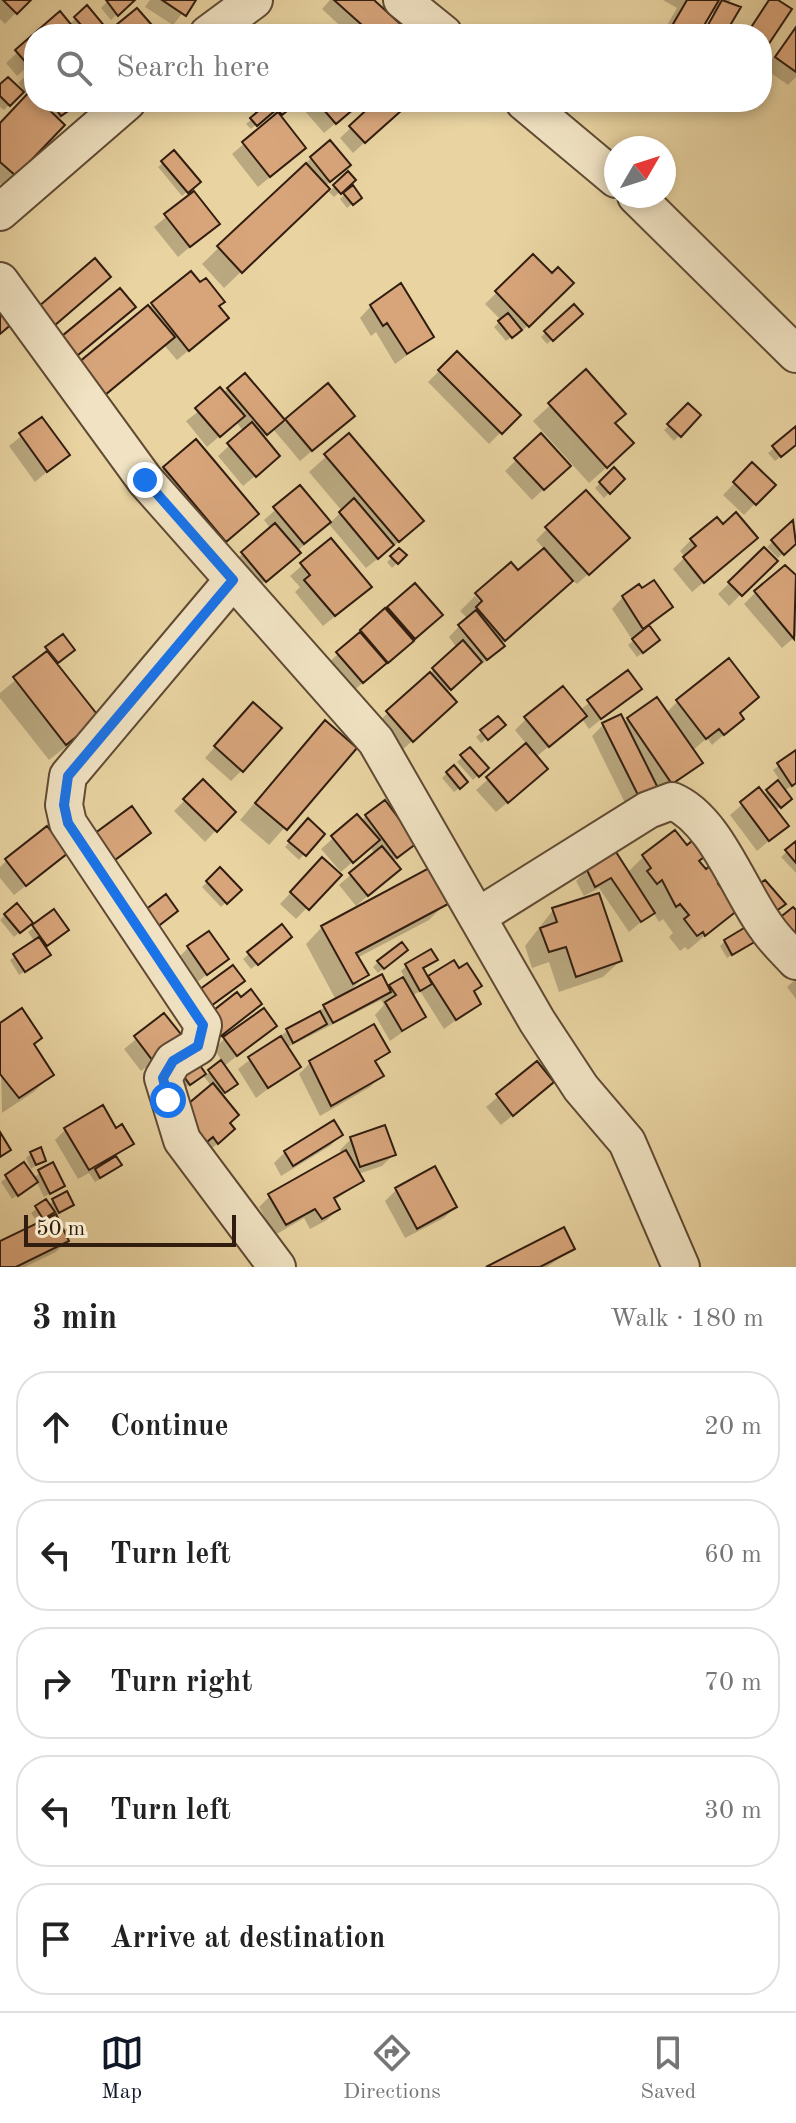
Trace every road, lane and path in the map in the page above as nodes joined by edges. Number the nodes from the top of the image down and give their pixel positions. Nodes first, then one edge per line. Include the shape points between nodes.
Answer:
1 (254, 0) edge
2 (402, 0) edge
3 (222, 24) edge
4 (432, 24) edge
5 (113, 112) edge
6 (536, 112) edge
7 (604, 169) edge
8 (17, 178) edge
9 (648, 208) edge
10 (0, 212) edge
11 (0, 281) edge
12 (796, 354) edge
13 (233, 580) junction
14 (477, 917) junction
15 (796, 961) edge
16 (277, 1267) edge
17 (681, 1267) edge

1 - 3 street
2 - 4 street
5 - 8 street
6 - 7 street
8 - 10 street
9 - 12 street
11 - 13 street via 145,480
13 - 14 street via 376,741
13 - 16 street via 68,776 64,805 68,823 203,1025 198,1046 173,1061 163,1078 168,1100 182,1140
14 - 15 street via 648,810 672,801 704,826 767,928
14 - 17 street via 581,1088 627,1142

